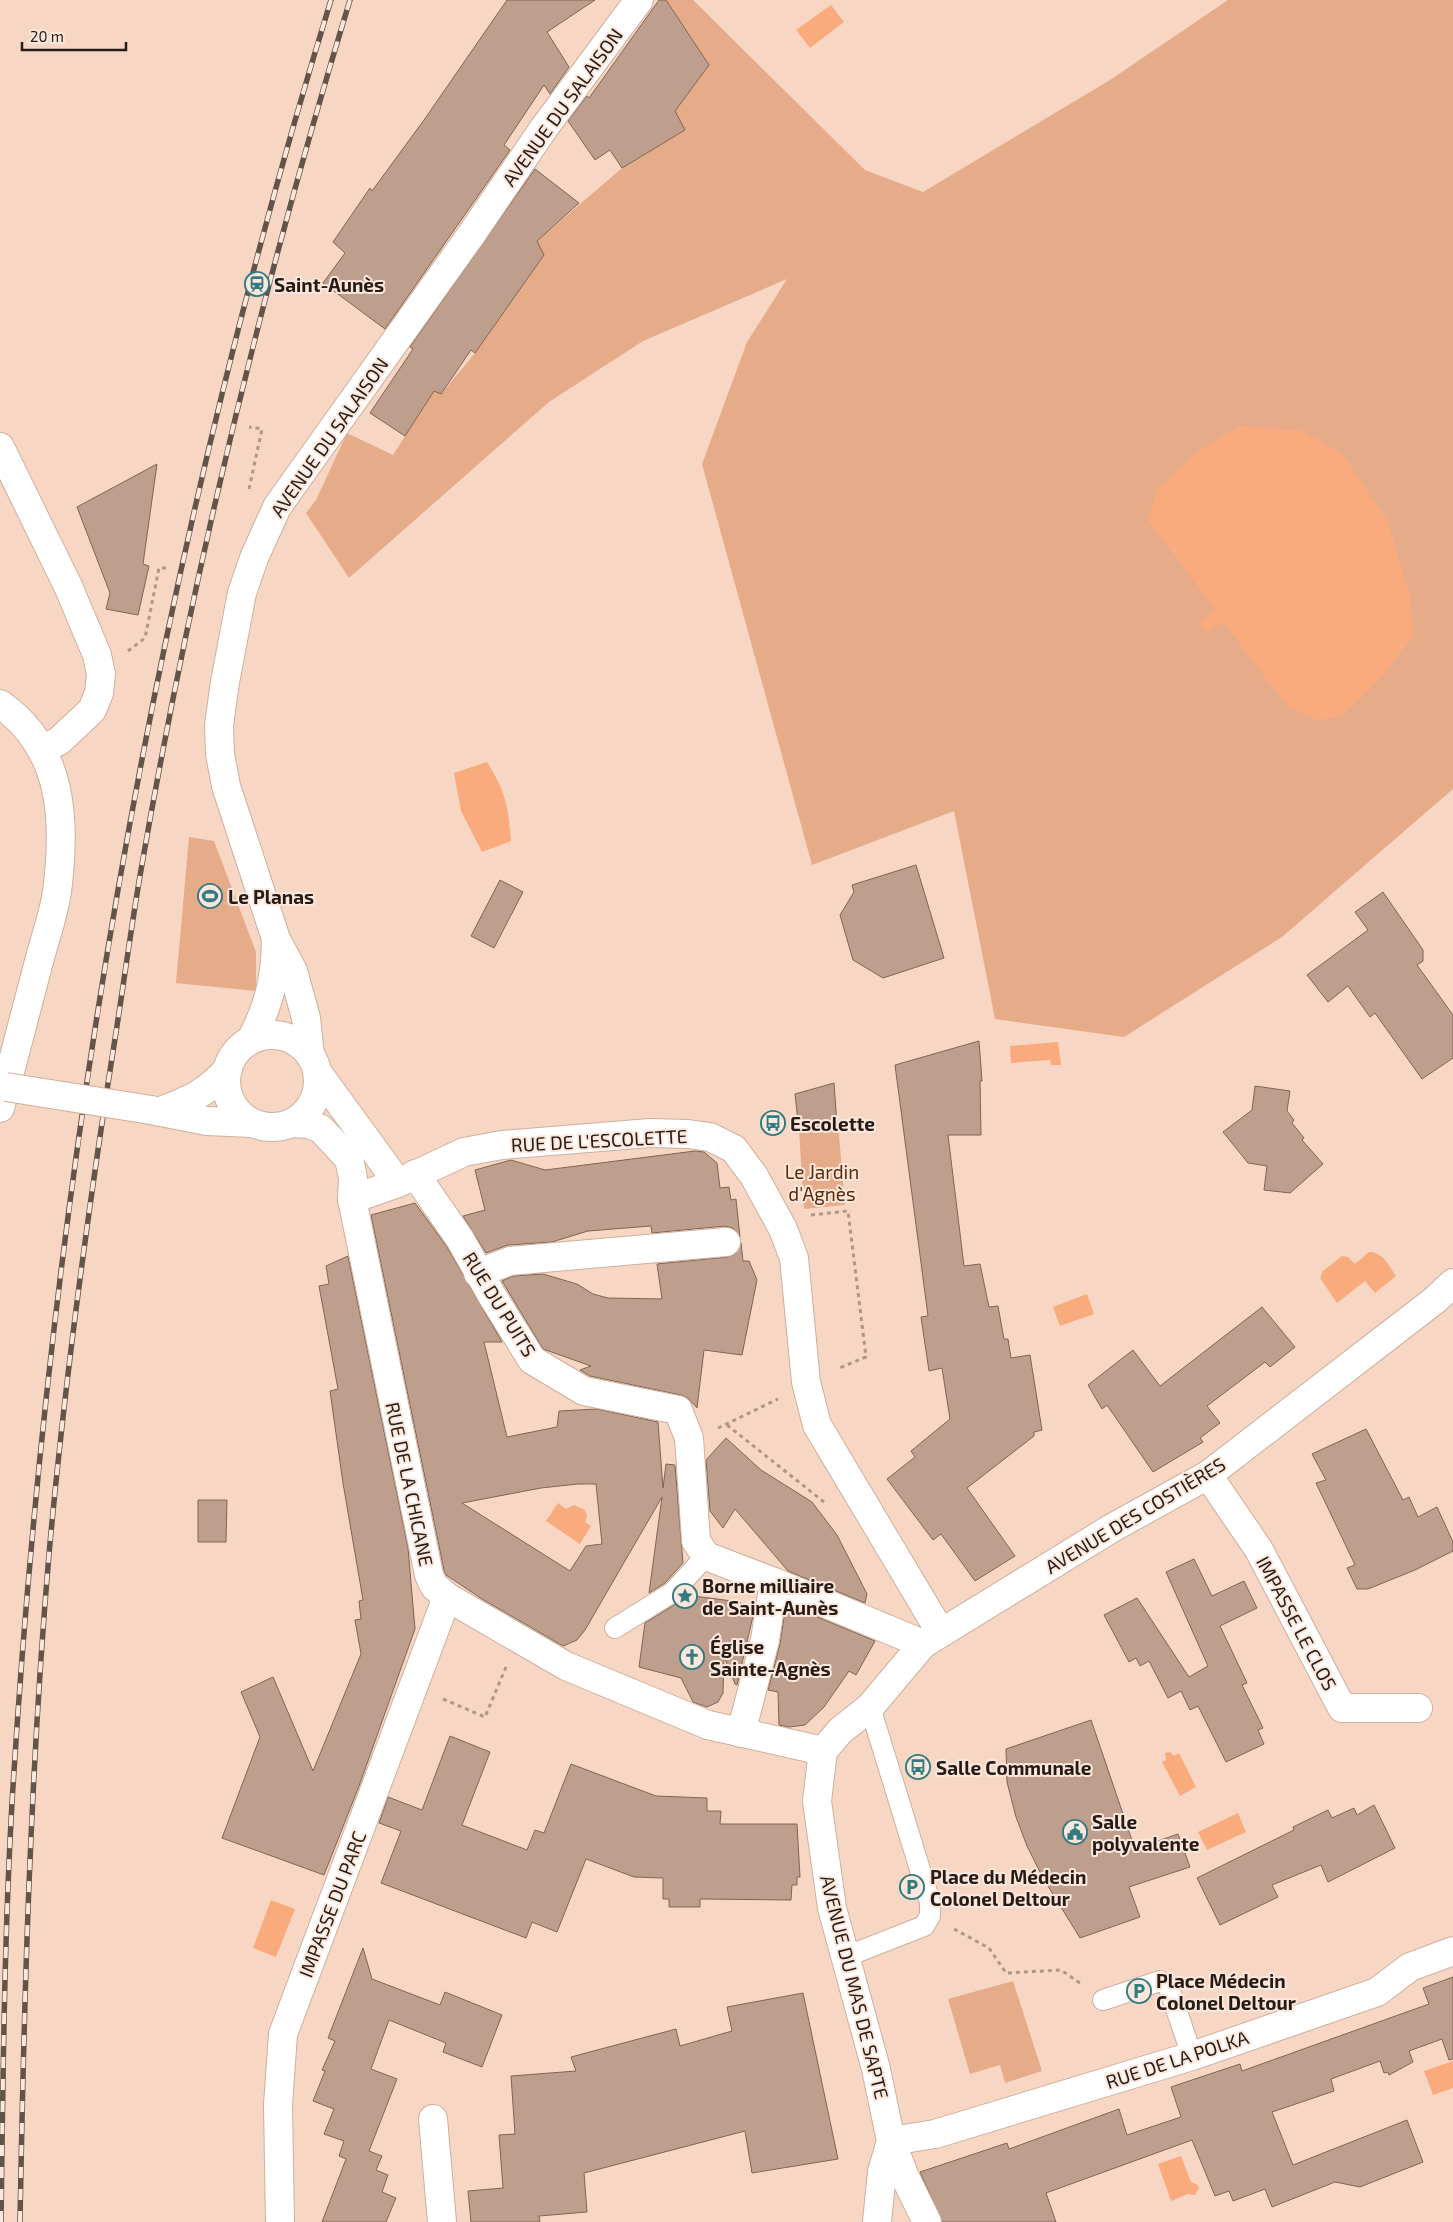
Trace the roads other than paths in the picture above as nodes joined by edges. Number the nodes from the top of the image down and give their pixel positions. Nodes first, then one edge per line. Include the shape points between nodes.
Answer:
1 (639, 0) edge
2 (0, 447) edge
3 (0, 704) edge
4 (43, 749) junction
5 (276, 939) junction
6 (251, 1040) junction
7 (314, 1064) junction
8 (228, 1069) junction
9 (3, 1097) edge
10 (156, 1110) junction
11 (252, 1123) junction
12 (292, 1123) junction
13 (406, 1179) junction
14 (352, 1199) junction
15 (726, 1242) dead end
16 (478, 1273) junction
17 (1453, 1282) edge
18 (1208, 1475) junction
19 (706, 1556) junction
20 (774, 1582) junction
21 (447, 1597) junction
22 (615, 1628) dead end
23 (932, 1638) junction
24 (870, 1707) junction
25 (1418, 1708) dead end
26 (741, 1733) junction
27 (823, 1751) junction
28 (1453, 1951) edge
29 (845, 1956) junction
30 (1103, 2000) road end
31 (1192, 2056) junction
32 (433, 2119) dead end
33 (891, 2141) junction
34 (870, 2219) edge
35 (280, 2222) edge
36 (442, 2222) edge
37 (927, 2222) edge

1 - 5 street, AVENUE DU SALAISON via 544,128 277,507 254,558 234,632 219,725 220,754 226,786
2 - 4 street via 68,586 97,655 101,674 99,693 92,710 59,741
3 - 4 street via 32,733
4 - 9 street via 60,804 57,894
5 - 6 street, AVENUE DU SALAISON via 276,973 269,1002
5 - 7 street, AVENUE DU SALAISON via 293,971
6 - 7 street via 262,1036 284,1036 294,1040
6 - 8 street via 236,1052
7 - 12 street via 319,1083 314,1102 301,1118
7 - 13 street, RUE DU PUITS
8 - 10 street via 212,1087 195,1098
8 - 11 street via 226,1080 230,1101 243,1118
9 - 10 street, bridge
10 - 11 street via 170,1116
11 - 12 street via 272,1128
12 - 14 street, RUE DE LA CHICANE via 321,1129 348,1159 353,1178
13 - 14 street, RUE DE L'ESCOLETTE
13 - 16 street, RUE DU PUITS via 460,1239
13 - 23 street, RUE DE L'ESCOLETTE via 464,1152 502,1145 650,1133 710,1137 734,1149 754,1176 783,1229 794,1258 806,1382 817,1425
14 - 21 street, RUE DE LA CHICANE via 429,1575 434,1586
15 - 16 street via 510,1261
16 - 19 street, RUE DU PUITS via 532,1360 584,1391 678,1410 690,1438 696,1541
17 - 18 street, AVENUE DES COSTIÈRES
18 - 23 street, AVENUE DES COSTIÈRES via 1112,1528
18 - 25 street, IMPASSE LE CLOS via 1259,1550 1342,1708
19 - 20 street
19 - 22 lane via 673,1592
20 - 23 street
20 - 26 street via 765,1640
21 - 26 street, RUE DE LA CHICANE via 566,1666 708,1725
21 - 35 street, IMPASSE DU PARC via 283,2034 278,2105
23 - 24 street, AVENUE DES COSTIÈRES
24 - 27 street, AVENUE DES COSTIÈRES via 840,1731
24 - 29 lane via 930,1902 930,1916 924,1926
26 - 27 street, RUE DE LA CHICANE
27 - 29 street, AVENUE DU MAS DE SAPTE via 816,1801 832,1908
28 - 31 street, RUE DE LA POLKA via 1410,1967 1377,1992
29 - 33 street, AVENUE DU MAS DE SAPTE via 876,2069
30 - 31 lane via 1160,1982 1168,1985
31 - 33 street, RUE DE LA POLKA via 935,2134
32 - 36 street
33 - 34 street, AVENUE DU MAS DE SAPTE
33 - 37 street

